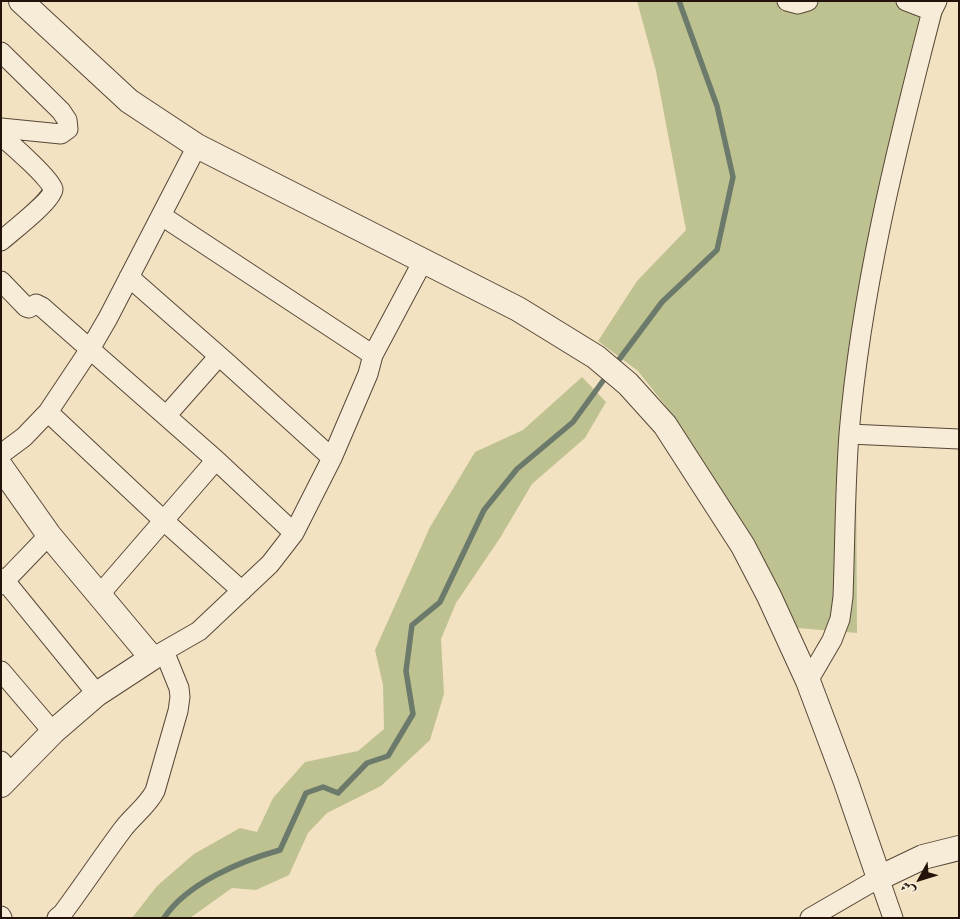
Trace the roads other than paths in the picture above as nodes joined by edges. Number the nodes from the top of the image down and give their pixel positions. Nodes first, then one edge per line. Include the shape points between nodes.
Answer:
1 (21, 1) edge
2 (787, 1) edge
3 (808, 1) edge
4 (906, 1) edge
5 (934, 6) edge
6 (1, 52) edge
7 (1, 128) edge
8 (1, 136) edge
9 (197, 146) junction
10 (162, 216) junction
11 (1, 241) edge
12 (423, 261) junction
13 (129, 277) junction
14 (1, 281) edge
15 (90, 348) junction
16 (373, 355) junction
17 (219, 356) junction
18 (48, 412) junction
19 (166, 416) junction
20 (849, 434) junction
21 (959, 439) edge
22 (1, 454) edge
23 (332, 458) junction
24 (216, 460) junction
25 (1, 467) edge
26 (163, 520) junction
27 (294, 534) junction
28 (49, 535) junction
29 (3, 581) edge
30 (242, 591) junction
31 (100, 594) junction
32 (158, 655) junction
33 (1, 671) edge
34 (808, 681) junction
35 (97, 694) junction
36 (53, 732) junction
37 (5, 774) edge
38 (959, 848) edge
39 (879, 878) junction
40 (57, 918) edge
41 (810, 918) edge
42 (893, 918) edge

1 - 9 street via 129,101
2 - 3 street via 798,4
4 - 5 street
5 - 20 street via 908,101 878,237 860,340
6 - 7 street via 62,111 68,129 61,134
8 - 11 street via 53,188 39,208
9 - 10 street
9 - 12 street
10 - 13 street
10 - 16 street
12 - 16 street
12 - 34 street via 518,310 596,357 628,384 665,425 743,546
13 - 15 street
13 - 17 street
14 - 15 street via 26,307 36,304 42,307
15 - 18 street
15 - 19 street
16 - 23 street
17 - 19 street
17 - 23 street
18 - 22 street via 24,437
18 - 26 street
19 - 24 street
20 - 21 street
20 - 34 street via 840,619 832,640
23 - 27 street
24 - 26 street
24 - 27 street
25 - 28 street
26 - 30 street
26 - 31 street
27 - 30 street
28 - 29 street
28 - 31 street
29 - 35 street
30 - 32 street via 199,631
31 - 32 street
32 - 35 street
32 - 40 street via 179,688 180,697 158,782 151,799 138,810
33 - 36 street
34 - 39 street
35 - 36 street
36 - 37 street
38 - 39 street via 923,857
39 - 41 street
39 - 42 street

